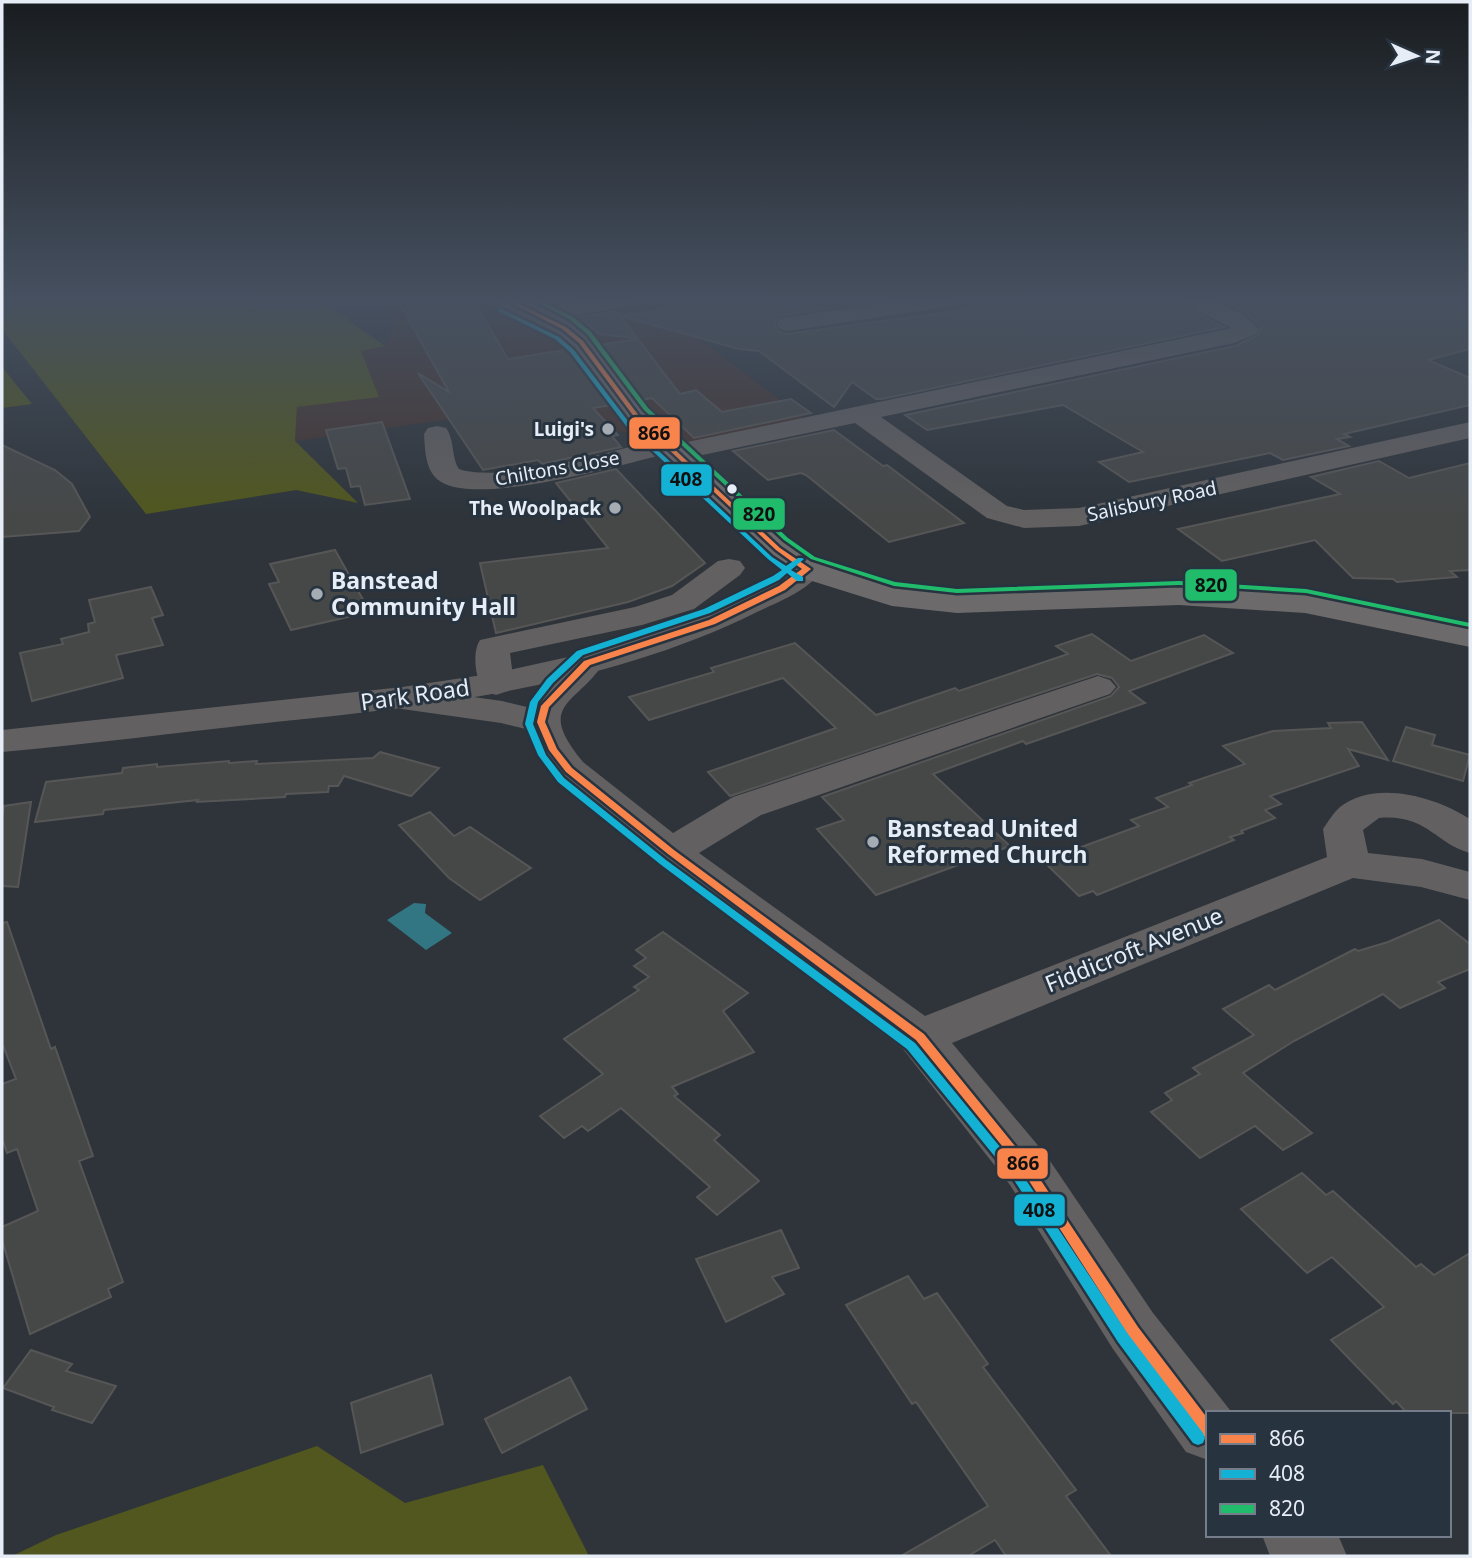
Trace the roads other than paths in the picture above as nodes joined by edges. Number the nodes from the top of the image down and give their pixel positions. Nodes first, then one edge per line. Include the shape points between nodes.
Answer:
1 (601, 372) edge
2 (1060, 372) edge
3 (859, 414) junction
4 (1470, 430) edge
5 (437, 434) dead end
6 (670, 449) junction
7 (729, 568) dead end
8 (807, 569) junction
9 (682, 602) junction
10 (712, 622) junction
11 (1470, 637) edge
12 (587, 663) junction
13 (496, 684) junction
14 (1098, 687) dead end
15 (402, 698) junction
16 (541, 722) junction
17 (2, 741) edge
18 (1470, 840) edge
19 (671, 852) junction
20 (1349, 864) junction
21 (1469, 882) edge
22 (920, 1037) junction
23 (1206, 1428) edge
24 (1296, 1537) edge
25 (1314, 1556) edge

1 - 6 main road via 622,402
2 - 3 street
3 - 4 street, Salisbury Road via 991,509 1024,519 1052,520
3 - 6 street
5 - 6 street, Chiltons Close via 441,465 460,480 544,474
6 - 8 main road via 778,549
7 - 9 street
8 - 10 street, Park Road via 782,588
8 - 11 main road via 892,596 957,603 1179,595 1305,603
9 - 10 street
9 - 13 street via 492,647
10 - 12 street, Park Road
12 - 13 street, Park Road
12 - 16 street via 545,706
13 - 15 street, Park Road
14 - 19 street via 747,806
15 - 16 street
15 - 17 street, Park Road
16 - 19 street via 553,750 569,770
18 - 20 street via 1442,817 1403,806 1374,807 1355,814 1343,829
19 - 22 street
20 - 21 street, Fiddicroft Avenue
20 - 22 street, Fiddicroft Avenue
22 - 23 street via 1028,1170 1133,1331
24 - 25 street

